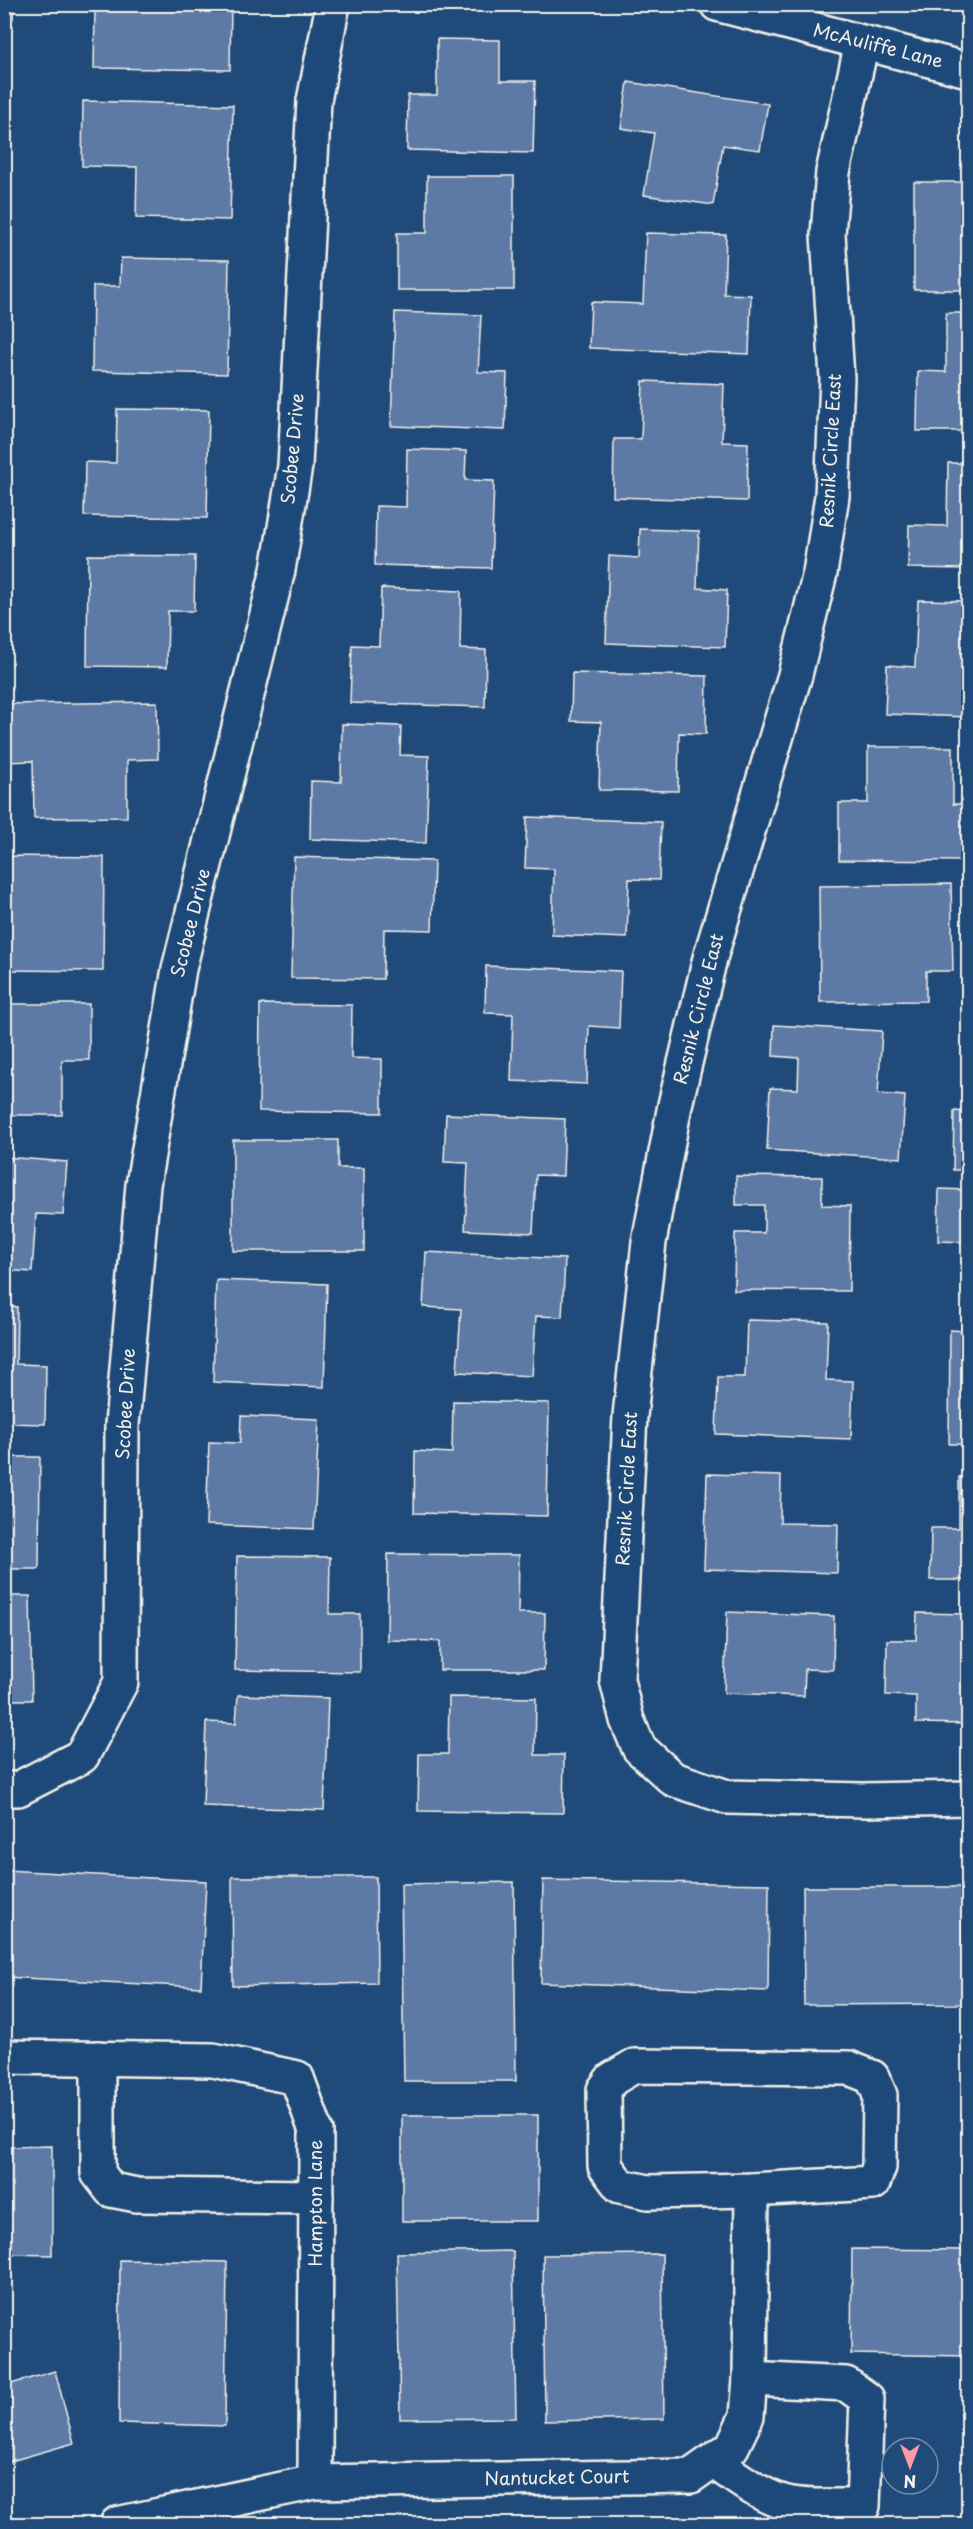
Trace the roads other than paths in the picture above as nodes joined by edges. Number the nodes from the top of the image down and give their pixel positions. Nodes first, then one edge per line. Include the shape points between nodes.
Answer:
1 (333, 4) edge
2 (717, 4) edge
3 (862, 43) junction
4 (969, 70) edge
5 (4, 1788) edge
6 (969, 1798) edge
7 (4, 2057) edge
8 (98, 2058) junction
9 (752, 2190) junction
10 (316, 2197) junction
11 (750, 2379) junction
12 (713, 2461) junction
13 (315, 2482) junction
14 (117, 2524) edge

1 - 5 street, Scobee Drive via 314,101 295,466 275,581 179,969 143,1185 122,1425 121,1682 82,1756 18,1789
2 - 3 street, McAuliffe Lane
3 - 4 street, McAuliffe Lane
3 - 6 street, Resnik Circle East via 833,172 828,234 837,378 832,496 820,573 795,675 710,958 675,1105 649,1242 630,1416 617,1680 639,1749 673,1779 727,1797
7 - 8 street, Hampton Lane
8 - 10 street, Hampton Lane via 213,2060 297,2078 316,2131
8 - 10 street via 98,2173 111,2190 137,2195
9 - 9 street via 648,2192 620,2186 605,2166 604,2090 612,2079 634,2066 849,2068 872,2077 880,2095 879,2167 873,2183
9 - 11 street, Nantucket Court
10 - 13 street, Hampton Lane
11 - 12 street, Nantucket Court via 747,2416 732,2447
11 - 12 street via 846,2384 867,2399 863,2506 792,2504 742,2481
12 - 13 street, Nantucket Court via 691,2476
13 - 14 street, Nantucket Court

